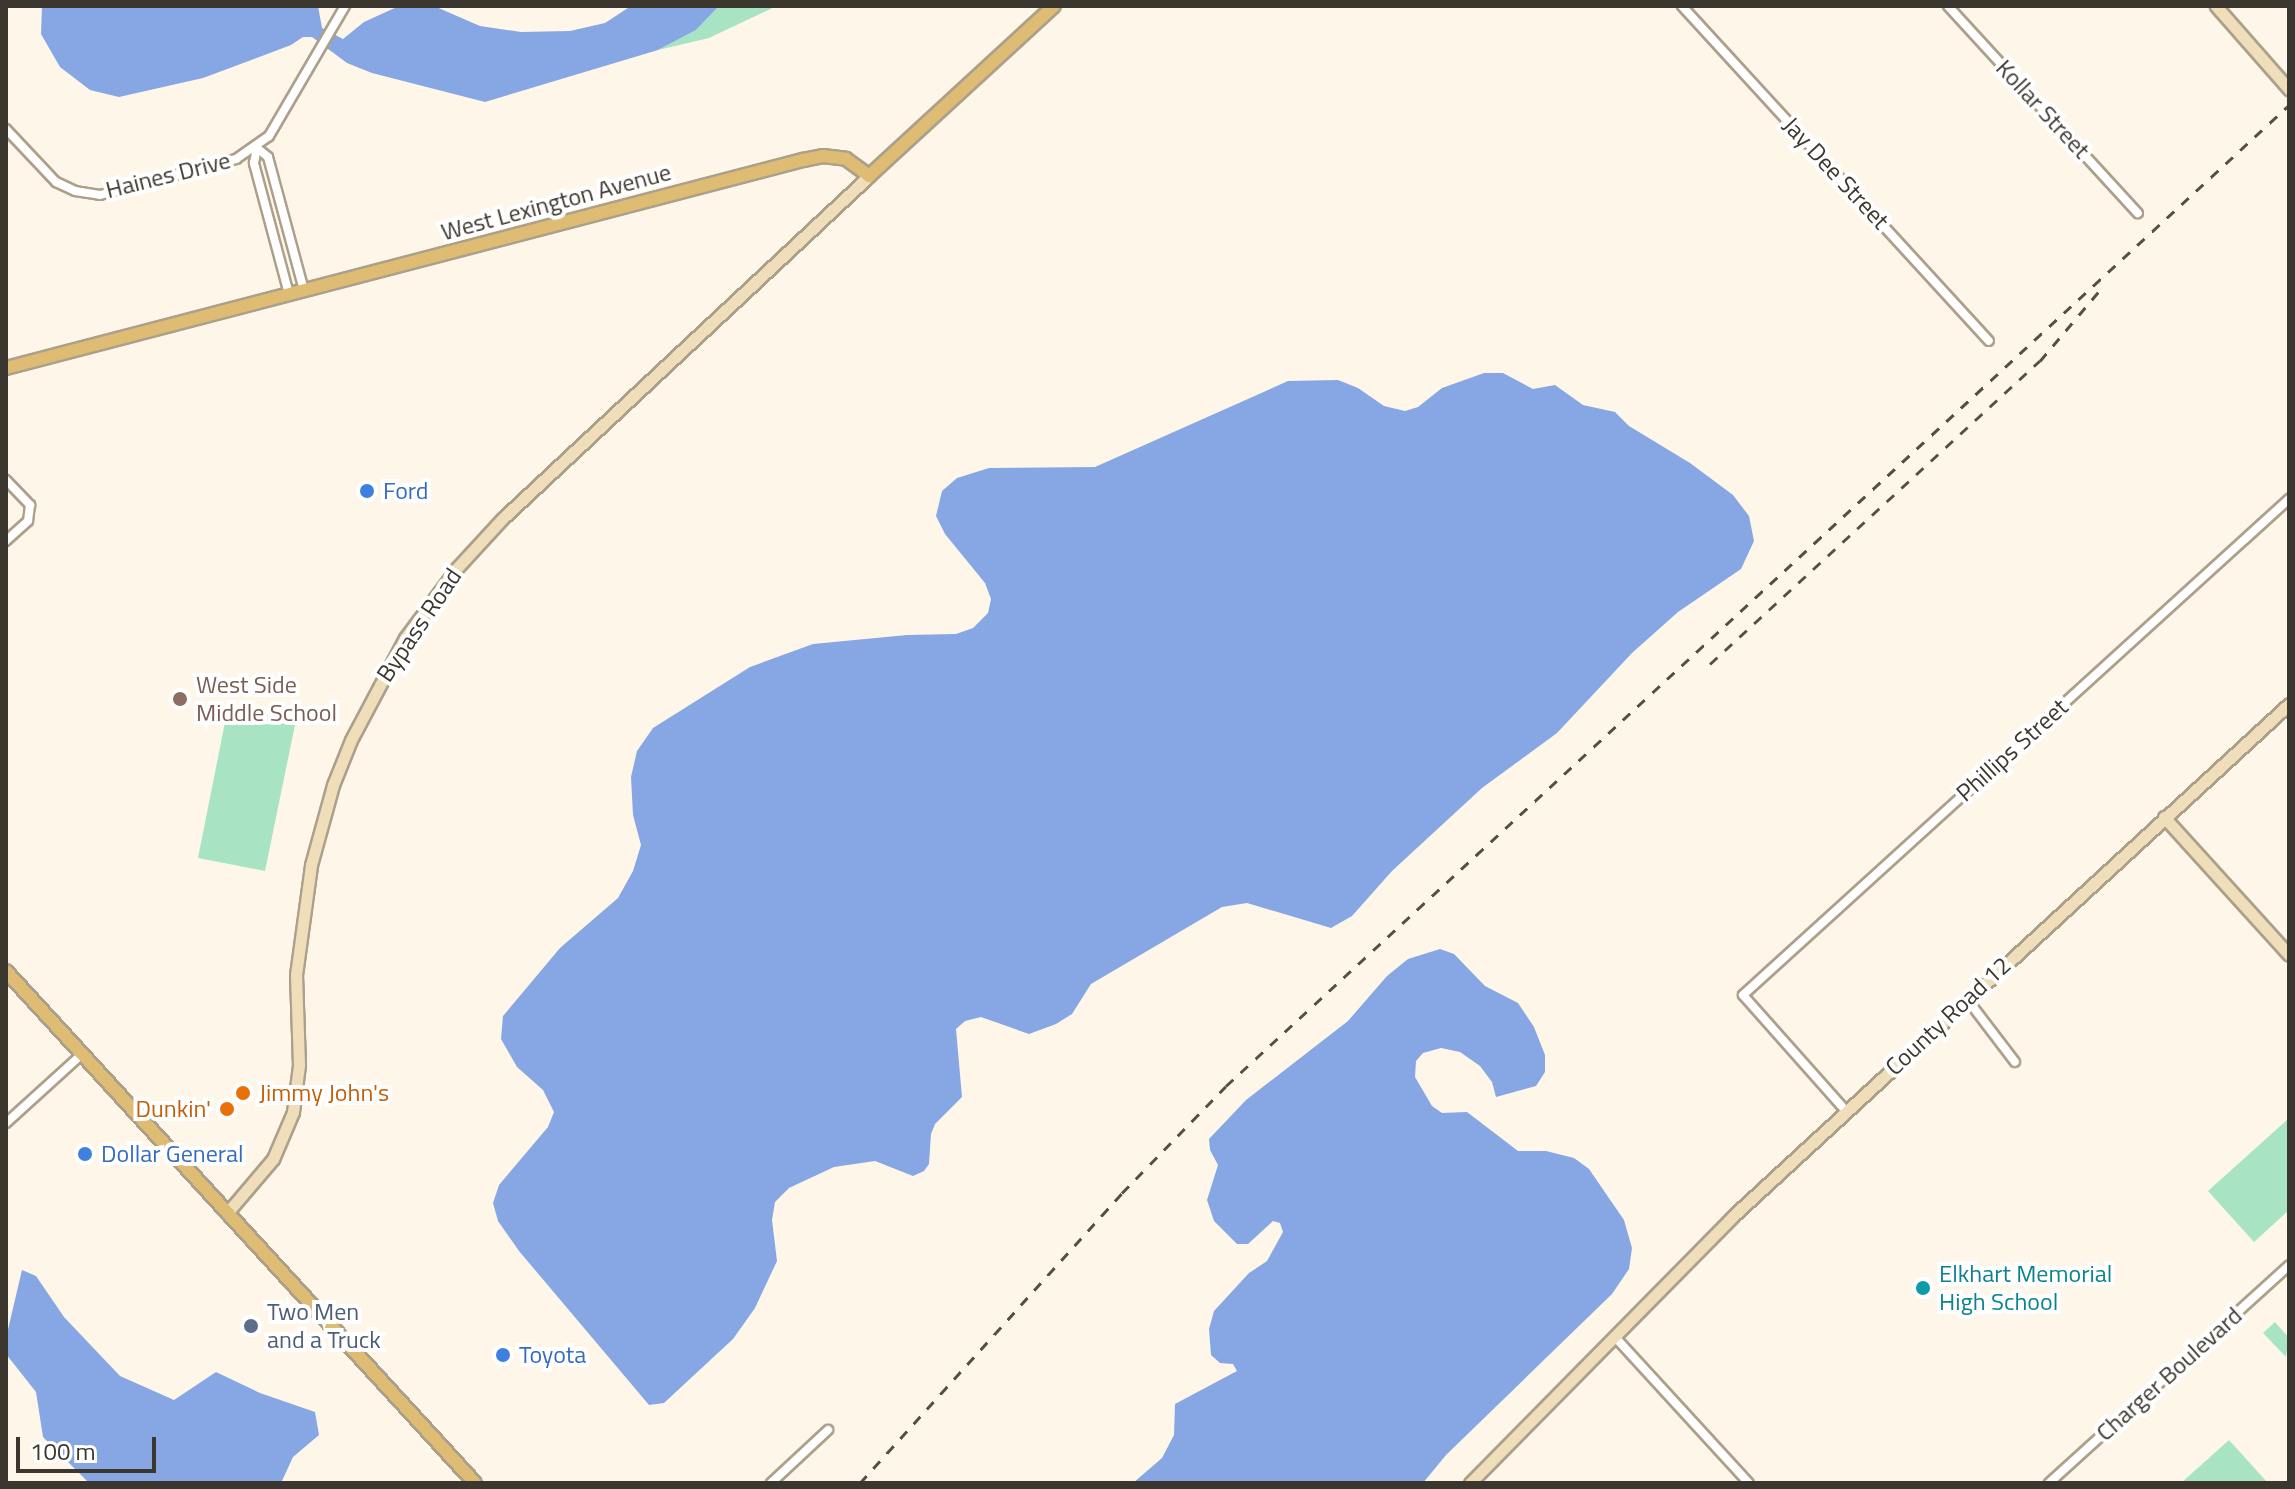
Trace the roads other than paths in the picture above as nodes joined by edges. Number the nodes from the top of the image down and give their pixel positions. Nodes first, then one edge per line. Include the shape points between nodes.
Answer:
1 (345, 6) edge
2 (1054, 6) edge
3 (1682, 6) edge
4 (1948, 6) edge
5 (2216, 6) edge
6 (2289, 89) edge
7 (6, 129) edge
8 (257, 148) junction
9 (869, 176) junction
10 (2138, 213) dead end
11 (304, 290) junction
12 (289, 294) junction
13 (1989, 341) dead end
14 (6, 368) edge
15 (6, 480) edge
16 (2289, 499) edge
17 (6, 541) edge
18 (2289, 704) edge
19 (2164, 817) junction
20 (2289, 955) edge
21 (6, 971) edge
22 (1967, 999) junction
23 (82, 1054) junction
24 (2015, 1062) dead end
25 (1846, 1111) junction
26 (6, 1123) edge
27 (227, 1213) junction
28 (2289, 1265) edge
29 (1615, 1337) junction
30 (828, 1430) dead end
31 (475, 1483) edge
32 (771, 1483) edge
33 (1470, 1483) edge
34 (1749, 1483) edge
35 (2049, 1483) edge

1 - 8 street
2 - 9 main road
3 - 13 street, Jay Dee Street
4 - 10 street, Kollar Street
5 - 6 main road
7 - 8 street, Haines Drive via 56,182 100,195 236,159
8 - 11 street, Haines Drive via 268,157
8 - 12 street, Haines Drive via 254,163
9 - 11 main road, West Lexington Avenue via 846,159 813,158
9 - 27 main road, Bypass Road via 502,519 405,638 351,740 311,865 296,975 299,1065 293,1112 267,1168
11 - 12 main road, West Lexington Avenue
12 - 14 main road, West Lexington Avenue
15 - 17 street via 30,505 28,521
16 - 25 street, Phillips Street via 1743,995
18 - 19 main road, County Road 12
19 - 20 main road
19 - 22 main road, County Road 12
21 - 23 main road
22 - 24 street
22 - 25 main road, County Road 12
23 - 26 street
23 - 27 main road
25 - 29 main road, County Road 12
27 - 31 main road
28 - 35 street, Charger Boulevard
29 - 33 main road, County Road 12
29 - 34 street
30 - 32 street

